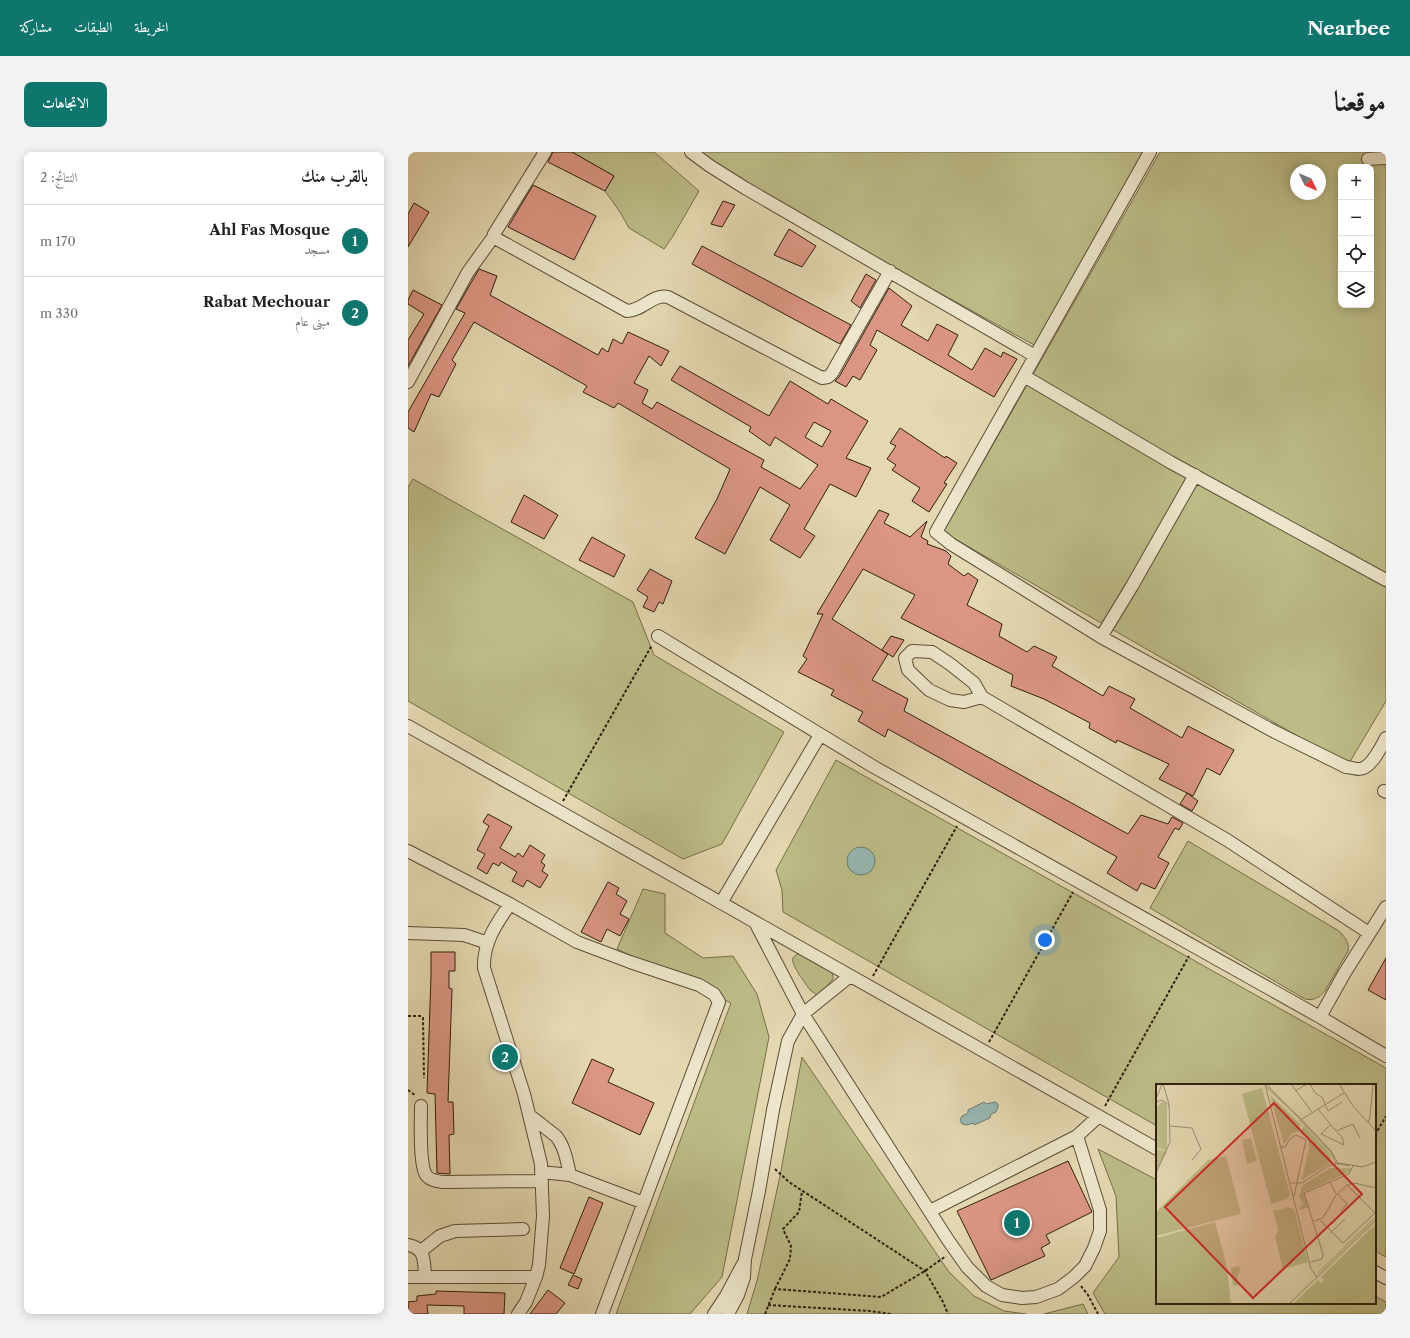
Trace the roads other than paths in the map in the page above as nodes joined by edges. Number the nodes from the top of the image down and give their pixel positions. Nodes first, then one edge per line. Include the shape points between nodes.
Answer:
1 (545, 152) edge
2 (691, 152) edge
3 (1150, 152) edge
4 (1386, 158) edge
5 (1368, 159) dead end
6 (494, 236) junction
7 (890, 271) junction
8 (1035, 356) junction
9 (1024, 376) junction
10 (408, 382) edge
11 (1195, 475) junction
12 (1386, 580) edge
13 (658, 636) road end
14 (1100, 637) junction
15 (982, 697) junction
16 (408, 726) edge
17 (820, 735) junction
18 (1386, 738) edge
19 (408, 851) edge
20 (721, 903) junction
21 (510, 904) junction
22 (1386, 907) edge
23 (755, 922) junction
24 (408, 933) edge
25 (1369, 933) junction
26 (488, 942) junction
27 (850, 976) junction
28 (803, 1014) junction
29 (1320, 1017) junction
30 (1386, 1056) edge
31 (421, 1106) dead end
32 (529, 1115) junction
33 (1099, 1116) junction
34 (1078, 1136) junction
35 (1156, 1148) edge
36 (570, 1175) junction
37 (542, 1176) junction
38 (644, 1203) junction
39 (930, 1211) junction
40 (523, 1229) dead end
41 (408, 1245) edge
42 (421, 1251) junction
43 (745, 1259) junction
44 (1376, 1273) edge
45 (408, 1277) edge
46 (425, 1277) junction
47 (536, 1277) junction
48 (1386, 1278) edge
49 (518, 1314) edge
50 (602, 1314) edge
51 (714, 1314) edge
52 (728, 1314) edge

1 - 6 street
2 - 7 street via 745,188
3 - 8 street
4 - 5 street
6 - 7 street via 497,240 627,311 660,297 668,297 822,378 832,373
6 - 10 street via 468,272
7 - 8 street
8 - 9 street
9 - 11 street
9 - 14 street via 936,532 951,544
11 - 12 street
11 - 14 street
13 - 17 street
14 - 18 street via 1275,732 1346,766 1359,770 1366,768
15 - 15 street via 964,702 950,700 929,690 908,670 905,658 912,651 932,652 974,683
15 - 25 street via 1227,840
16 - 20 street
17 - 20 street
17 - 29 street
19 - 21 street
20 - 23 street
21 - 26 street via 492,931
21 - 38 street via 578,942 699,985 710,990 718,998 712,1023
22 - 25 street
23 - 27 street
23 - 28 street
24 - 26 street via 464,935
25 - 29 street
26 - 32 street via 484,959 485,973 512,1053
27 - 28 street
27 - 33 street
28 - 39 street
28 - 43 street via 788,1041
29 - 30 street
31 - 37 street via 422,1159 425,1174 429,1178 443,1182
32 - 36 street via 560,1140
32 - 37 street
33 - 34 street
33 - 35 street
34 - 39 street
34 - 39 street via 1100,1210 1100,1231 1085,1266 1058,1289 1036,1297 1022,1298 1002,1295 986,1286 967,1267
36 - 37 street
36 - 38 street
37 - 47 street via 543,1216
38 - 50 street
40 - 42 street via 455,1231 440,1236
41 - 42 street via 416,1246
42 - 46 street
43 - 51 street
43 - 52 street via 742,1288
44 - 48 street
45 - 46 street
46 - 47 street
47 - 49 street

